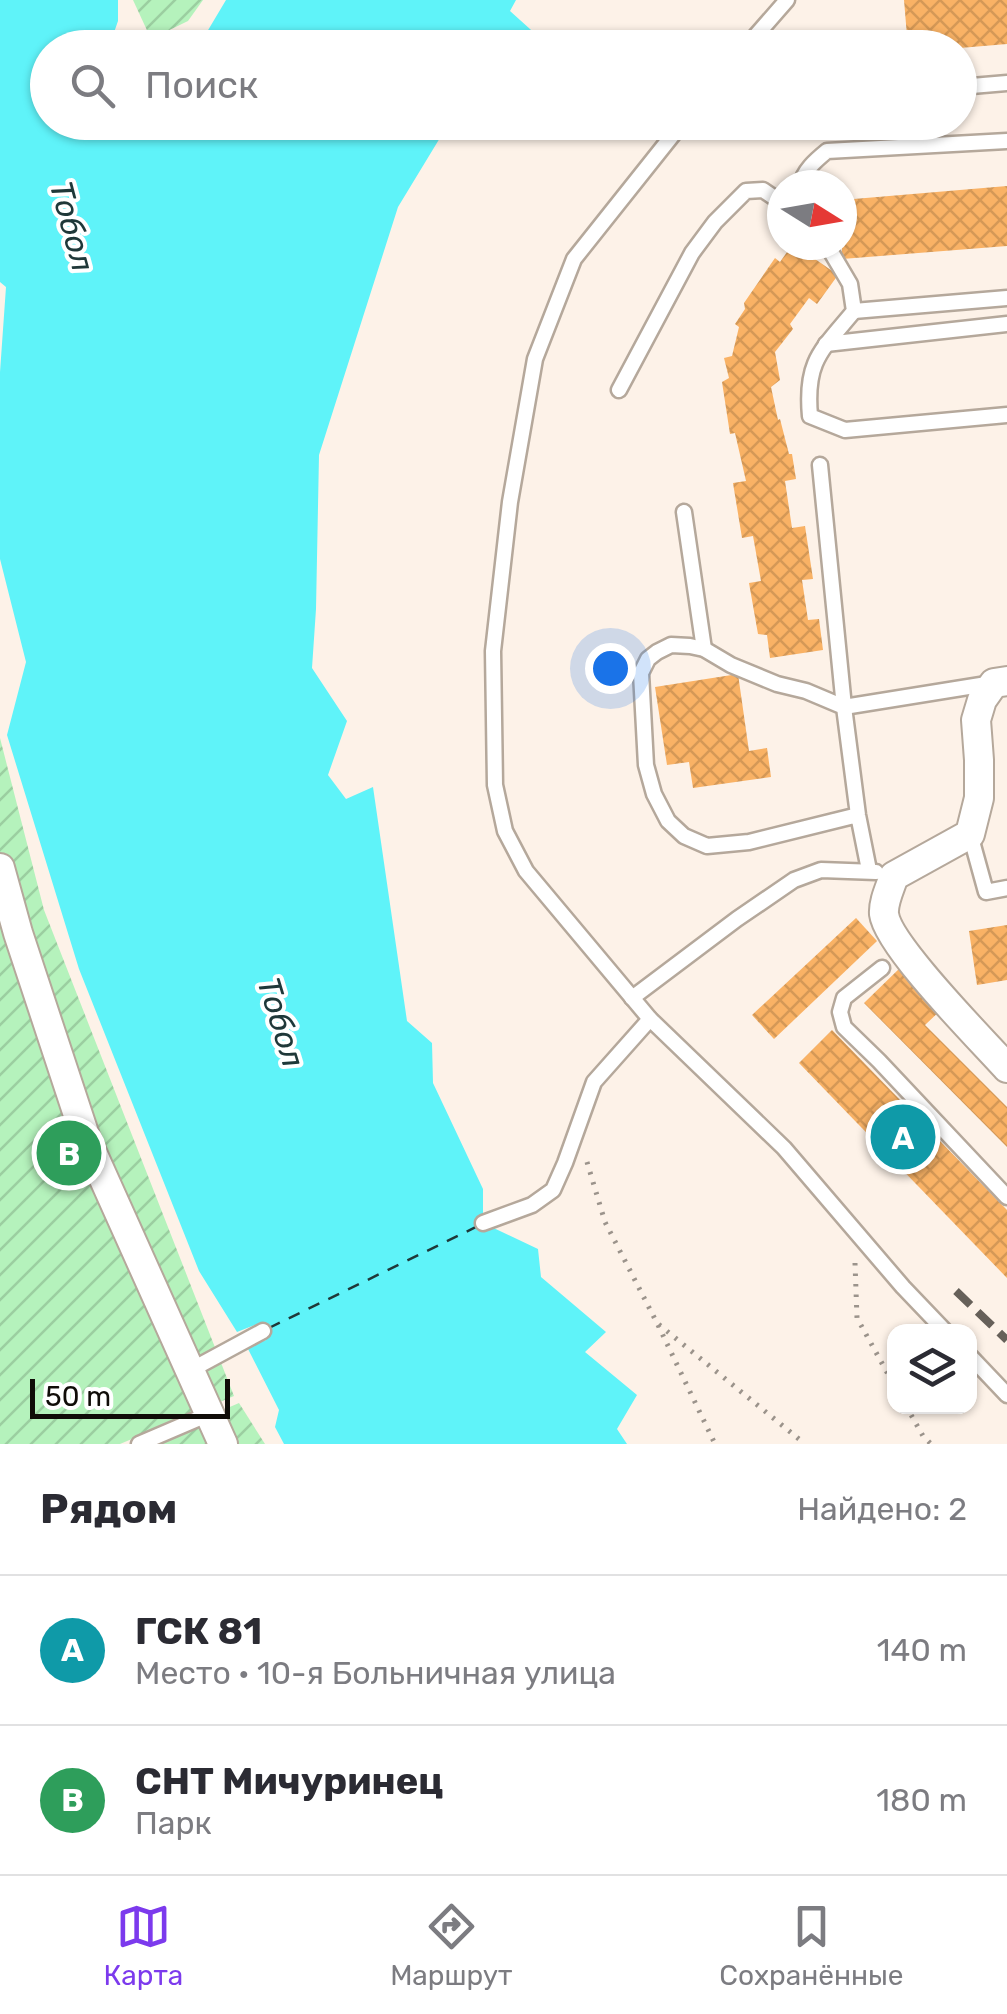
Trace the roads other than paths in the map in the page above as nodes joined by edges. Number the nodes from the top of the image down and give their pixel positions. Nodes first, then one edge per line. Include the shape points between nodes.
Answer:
1 (787, 0) edge
2 (761, 30) edge
3 (1007, 83) edge
4 (977, 85) edge
5 (669, 140) edge
6 (1007, 141) edge
7 (808, 170) edge
8 (767, 193) edge
9 (836, 260) edge
10 (1007, 298) edge
11 (854, 311) junction
12 (1007, 324) edge
13 (826, 344) junction
14 (619, 390) dead end
15 (1007, 415) edge
16 (820, 465) dead end
17 (684, 512) dead end
18 (704, 650) junction
19 (1000, 682) edge
20 (844, 707) junction
21 (858, 814) junction
22 (970, 834) junction
23 (0, 868) edge
24 (882, 873) junction
25 (1007, 888) edge
26 (9, 936) edge
27 (882, 968) dead end
28 (632, 998) junction
29 (650, 1020) junction
30 (1007, 1068) edge
31 (1007, 1198) edge
32 (483, 1223) dead end
33 (939, 1324) edge
34 (264, 1331) dead end
35 (977, 1363) edge
36 (190, 1371) junction
37 (1007, 1395) edge
38 (209, 1414) junction
39 (139, 1444) edge
40 (224, 1444) edge

1 - 2 lane
3 - 4 lane
5 - 28 lane via 574,259 535,359 493,650 494,785 505,831 526,871
6 - 7 lane via 827,151
8 - 14 lane via 746,191 692,252
9 - 11 lane via 850,284
10 - 11 lane
11 - 13 lane
12 - 13 lane
13 - 15 lane via 813,365 810,416 846,430
16 - 20 lane
17 - 18 lane
18 - 20 lane
18 - 21 lane via 671,645 648,659 642,673 646,765 668,821 707,846
19 - 20 lane
19 - 22 street via 982,700 976,720 979,798
20 - 21 lane
21 - 24 lane
22 - 24 street
22 - 25 lane via 986,892
23 - 26 street
24 - 28 lane via 821,870 794,880
24 - 30 street via 890,930
26 - 36 street via 86,1139
27 - 31 lane via 844,998 844,1027
28 - 29 lane
29 - 32 lane via 594,1082 553,1190 532,1206
29 - 33 lane via 784,1148
34 - 36 lane
35 - 37 lane
36 - 38 street
38 - 39 lane
38 - 40 street

